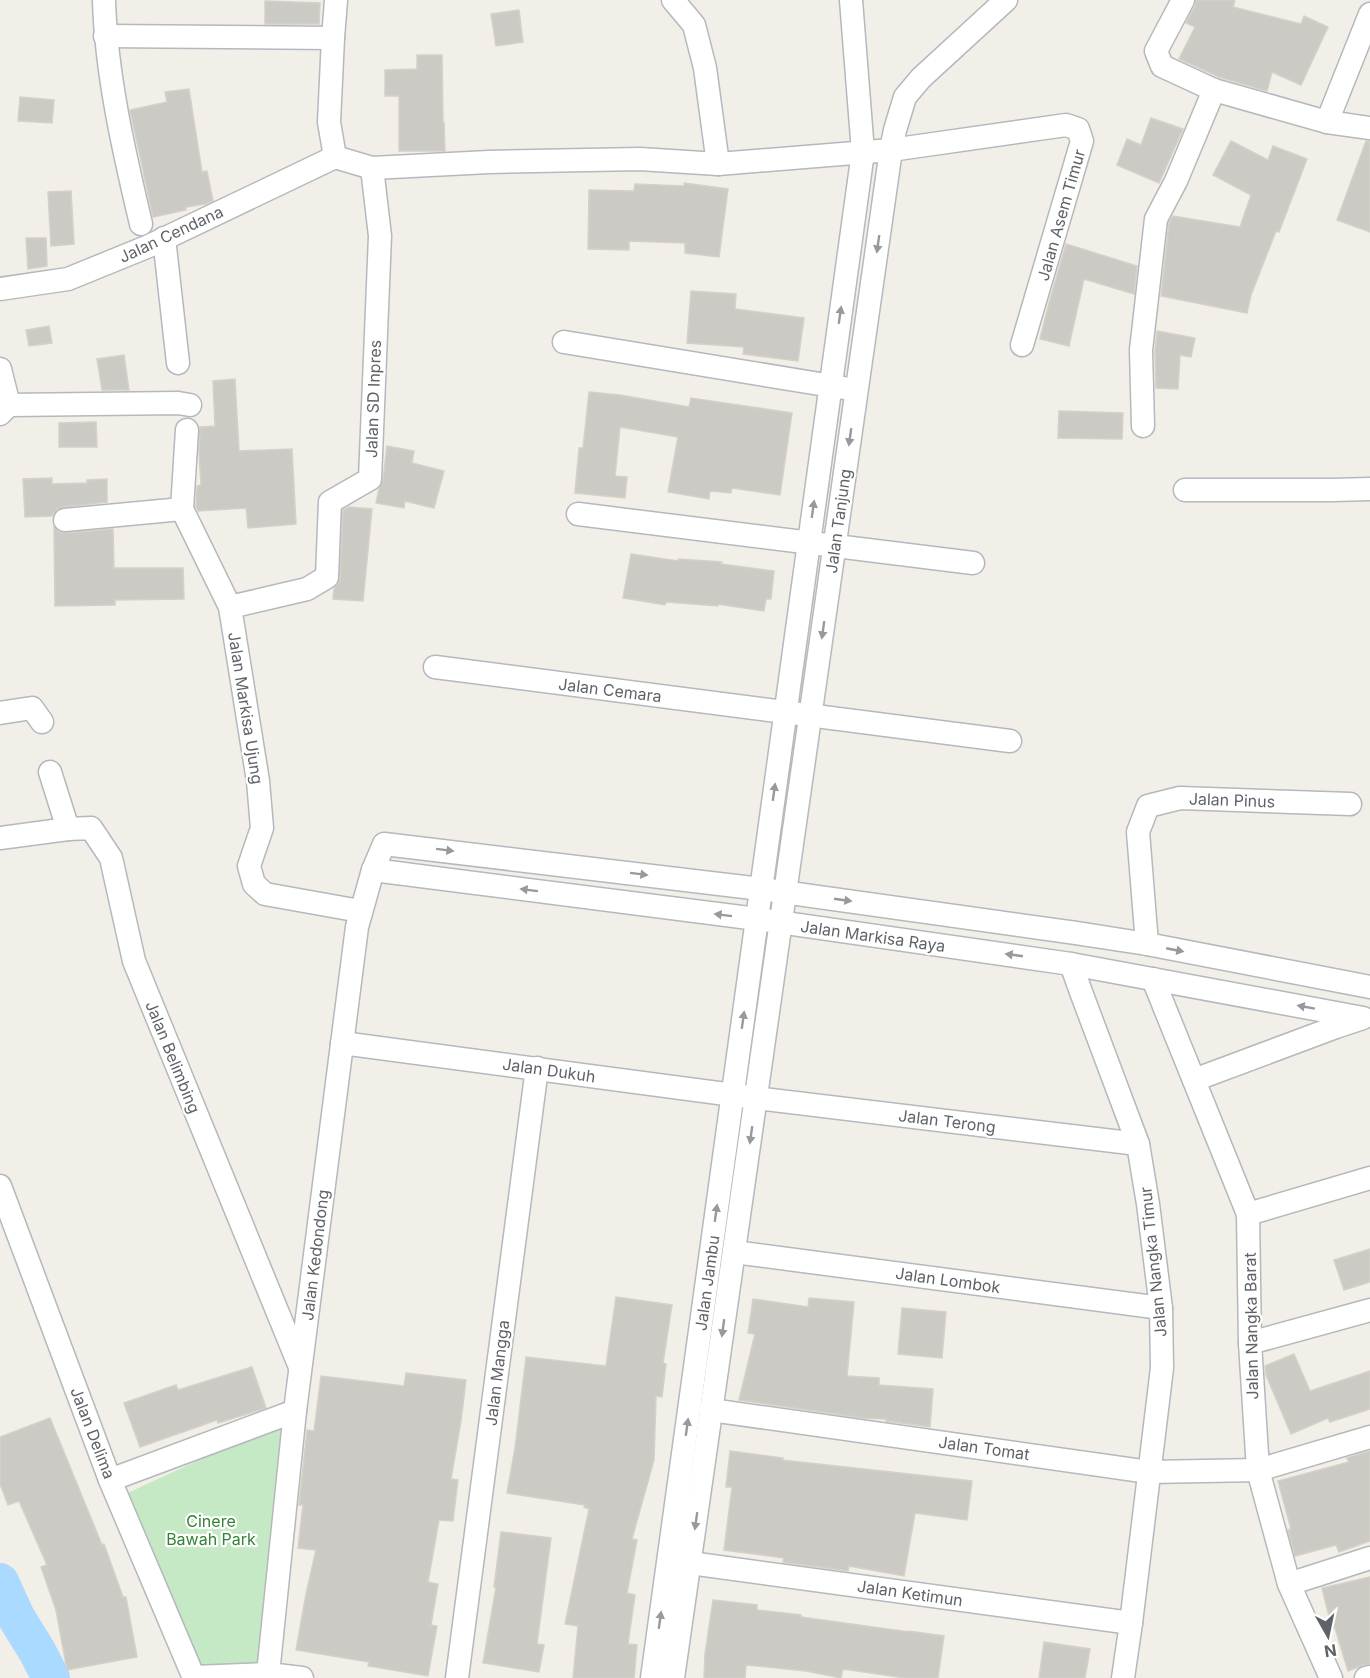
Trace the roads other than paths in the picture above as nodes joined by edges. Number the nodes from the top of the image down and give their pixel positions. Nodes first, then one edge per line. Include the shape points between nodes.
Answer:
1 (104, 0) edge
2 (336, 0) edge
3 (673, 0) edge
4 (851, 0) edge
5 (1006, 0) edge
6 (1183, 0) edge
7 (1370, 14) edge
8 (105, 36) junction
9 (333, 38) junction
10 (1214, 90) junction
11 (1327, 122) junction
12 (1370, 128) edge
13 (891, 150) junction
14 (862, 152) junction
15 (335, 157) junction
16 (718, 164) junction
17 (372, 168) junction
18 (141, 224) dead end
19 (164, 238) junction
20 (0, 290) edge
21 (564, 342) dead end
22 (1022, 345) dead end
23 (178, 363) dead end
24 (0, 369) edge
25 (830, 386) junction
26 (857, 391) junction
27 (190, 405) dead end
28 (4, 410) edge
29 (1143, 426) dead end
30 (187, 430) dead end
31 (1370, 489) edge
32 (1185, 490) dead end
33 (182, 509) junction
34 (578, 514) dead end
35 (65, 520) dead end
36 (808, 542) junction
37 (835, 546) junction
38 (973, 563) dead end
39 (230, 607) junction
40 (435, 667) dead end
41 (785, 712) junction
42 (0, 713) edge
43 (810, 716) junction
44 (42, 722) dead end
45 (1010, 741) dead end
46 (50, 772) dead end
47 (1350, 804) dead end
48 (68, 829) junction
49 (0, 838) edge
50 (387, 843) joint
51 (373, 870) junction
52 (761, 889) junction
53 (785, 892) junction
54 (360, 912) junction
55 (757, 919) junction
56 (781, 922) junction
57 (1147, 944) junction
58 (1071, 964) junction
59 (1153, 979) junction
60 (1370, 987) edge
61 (1367, 1017) edge
62 (342, 1043) junction
63 (537, 1068) junction
64 (1194, 1080) junction
65 (732, 1095) junction
66 (756, 1098) junction
67 (1138, 1144) junction
68 (1370, 1178) edge
69 (0, 1185) edge
70 (1248, 1214) junction
71 (734, 1252) junction
72 (1161, 1308) junction
73 (1370, 1310) edge
74 (1250, 1343) junction
75 (301, 1368) junction
76 (711, 1410) junction
77 (295, 1411) junction
78 (1370, 1437) edge
79 (1258, 1470) junction
80 (1149, 1472) junction
81 (110, 1480) junction
82 (1370, 1558) edge
83 (690, 1563) junction
84 (1289, 1584) junction
85 (1131, 1623) junction
86 (268, 1674) junction
87 (1370, 1677) edge
88 (194, 1678) edge
89 (302, 1678) edge
90 (457, 1678) edge
91 (652, 1678) edge
92 (673, 1678) edge
93 (1123, 1678) edge
94 (1331, 1678) edge
95 (1366, 1678) edge

1 - 8 street
2 - 9 street
3 - 16 street via 694,25 705,68
4 - 14 street, Jalan Tanjung
5 - 13 street, Jalan Tanjung via 905,97
6 - 10 street via 1156,51 1162,66
7 - 11 street
8 - 9 street
8 - 18 street
9 - 15 street via 328,122
10 - 11 street
10 - 29 street via 1176,182 1156,219 1140,350
11 - 12 street
13 - 14 street
13 - 22 street, Jalan Asem Timur via 1066,125 1078,129 1082,141
13 -> 26 street, Jalan Tanjung
14 - 16 street
25 -> 14 street, Jalan Tanjung
15 - 17 street
15 - 19 street, Jalan Cendana
16 - 17 street via 640,159
17 - 39 street, Jalan SD Inpres via 380,236 370,479 330,502 327,577 307,589
19 - 20 street, Jalan Cendana via 68,279
19 - 23 street
21 - 25 street
24 - 28 street
25 - 26 street
36 -> 25 street, Jalan Tanjung
26 -> 37 street, Jalan Tanjung
27 - 28 street
30 - 33 street, Jalan Markisa Ujung
31 - 32 street
33 - 35 street
33 - 39 street, Jalan Markisa Ujung
34 - 36 street
36 - 37 street
36 - 41 street, Jalan Tanjung
37 - 38 street
37 -> 43 street, Jalan Tanjung
39 - 54 street, Jalan Markisa Ujung via 258,781 262,828 249,866 254,884 265,894
40 - 41 street, Jalan Cemara
41 - 43 street
52 -> 41 street, Jalan Tanjung
42 - 44 street via 32,708
43 - 45 street
43 - 53 street, Jalan Tanjung
46 - 48 street
47 - 57 street, Jalan Pinus via 1180,798 1148,806 1138,832
48 - 49 street, Jalan Belimbing
48 - 75 street, Jalan Belimbing via 91,828 111,858 134,961
50 - 51 street, Jalan Kedondong via 381,847
50 -> 52 street, Jalan Markisa Raya
51 - 54 street, Jalan Kedondong
55 -> 51 street, Jalan Markisa Raya
52 - 53 street, Jalan Markisa Raya
52 - 55 street, Jalan Jambu
53 - 56 street, Jalan Jambu
53 -> 57 street, Jalan Markisa Raya
54 - 62 street, Jalan Kedondong
55 - 56 street, Jalan Markisa Raya
65 -> 55 street, Jalan Jambu
58 -> 56 street, Jalan Markisa Raya
56 - 66 street, Jalan Jambu
57 -> 60 street, Jalan Markisa Raya
58 - 59 street, Jalan Markisa Raya
58 - 67 street, Jalan Nangka Timur
61 -> 59 street, Jalan Markisa Raya
59 - 64 street, Jalan Nangka Barat
61 - 64 street
62 - 63 street, Jalan Dukuh
62 - 75 street, Jalan Kedondong
63 - 65 street, Jalan Dukuh
63 - 90 street, Jalan Mangga
64 - 70 street, Jalan Nangka Barat
65 - 66 street, Jalan Dukuh
91 -> 65 street, Jalan Jambu
66 - 67 street, Jalan Terong
66 -> 71 street, Jalan Jambu
67 - 72 street, Jalan Nangka Timur
68 - 70 street
69 - 81 street, Jalan Delima
70 - 74 street, Jalan Nangka Barat
71 - 72 street, Jalan Lombok
71 -> 76 street, Jalan Jambu
72 - 80 street, Jalan Nangka Timur via 1162,1368
73 - 74 street
74 - 79 street, Jalan Nangka Barat
75 - 77 street, Jalan Kedondong
76 - 80 street, Jalan Tomat
76 -> 83 street, Jalan Jambu
77 - 81 street
77 - 86 street, Jalan Kedondong
78 - 79 street, Jalan Tomat
79 - 80 street, Jalan Tomat
79 - 84 street, Jalan Nangka Barat
80 - 85 street, Jalan Nangka Timur
81 - 88 street, Jalan Delima
82 - 84 street
83 - 85 street, Jalan Ketimun
83 - 92 street, Jalan Jambu
84 - 94 street, Jalan Nangka Barat
85 - 93 street, Jalan Nangka Timur
86 - 88 street
86 - 89 street
87 - 95 street

